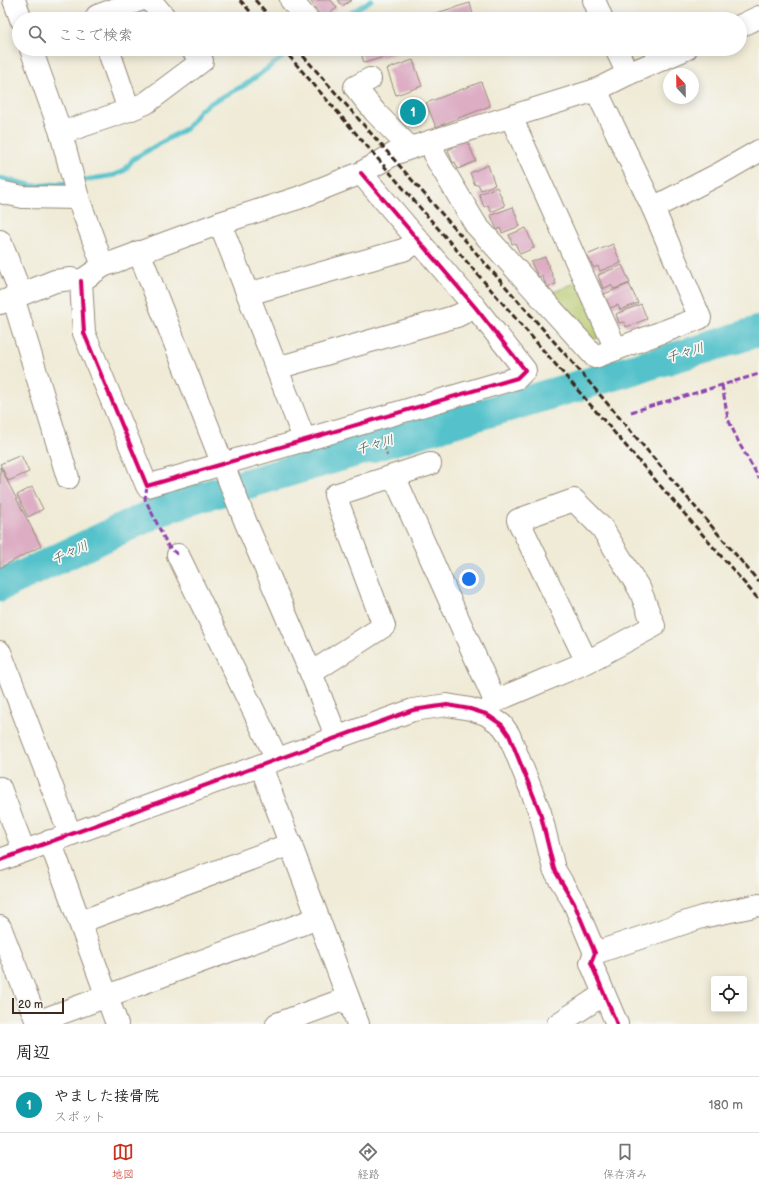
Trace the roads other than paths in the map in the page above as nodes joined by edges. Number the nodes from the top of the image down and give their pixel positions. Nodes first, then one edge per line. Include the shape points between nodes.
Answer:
1 (14, 0) edge
2 (140, 0) edge
3 (150, 0) edge
4 (291, 0) edge
5 (594, 0) edge
6 (18, 12) edge
7 (108, 12) edge
8 (160, 12) edge
9 (301, 12) edge
10 (599, 12) edge
11 (759, 18) edge
12 (747, 23) edge
13 (34, 56) edge
14 (110, 56) edge
15 (198, 56) edge
16 (619, 56) edge
17 (670, 56) edge
18 (628, 74) junction
19 (370, 79) dead end
20 (596, 90) junction
21 (129, 110) junction
22 (511, 116) junction
23 (61, 133) junction
24 (431, 141) junction
25 (410, 148) junction
26 (759, 151) edge
27 (361, 172) junction
28 (0, 192) edge
29 (78, 198) junction
30 (653, 208) junction
31 (220, 223) junction
32 (0, 241) edge
33 (419, 242) junction
34 (139, 252) junction
35 (103, 266) junction
36 (81, 280) junction
37 (248, 294) junction
38 (11, 298) edge
39 (475, 307) junction
40 (616, 349) junction
41 (277, 368) junction
42 (305, 441) junction
43 (430, 464) dead end
44 (225, 469) junction
45 (392, 470) junction
46 (68, 478) dead end
47 (178, 555) dead end
48 (0, 652) edge
49 (587, 662) junction
50 (311, 673) junction
51 (490, 707) junction
52 (337, 738) junction
53 (269, 762) junction
54 (0, 788) edge
55 (70, 834) junction
56 (50, 841) junction
57 (291, 844) junction
58 (24, 851) junction
59 (0, 860) edge
60 (759, 905) edge
61 (318, 918) junction
62 (80, 922) junction
63 (0, 927) edge
64 (595, 953) junction
65 (604, 994) junction
66 (107, 996) junction
67 (348, 998) junction
68 (117, 1024) edge
69 (277, 1024) edge
70 (358, 1024) edge
71 (558, 1024) edge
72 (616, 1024) edge

1 - 6 street
2 - 7 street
3 - 8 street
4 - 9 street
5 - 10 street
11 - 12 street
13 - 23 street
14 - 21 street
15 - 21 street via 202,61 146,103
16 - 18 street
17 - 18 street
18 - 20 street
19 - 25 street via 355,87
20 - 22 street
20 - 30 street
21 - 23 street
22 - 24 street
22 - 40 street
23 - 29 street
24 - 25 street
24 - 40 street via 436,158 476,225 595,357
25 - 27 street
26 - 30 street
27 - 31 street via 298,198
27 - 33 street
28 - 29 street via 23,197
29 - 35 street
30 - 40 street via 700,318
31 - 34 street
31 - 37 street
32 - 38 street
33 - 37 street via 403,250
33 - 39 street
34 - 35 street
34 - 44 street
35 - 36 street
36 - 38 street via 55,281
36 - 44 street via 84,333 148,486
37 - 41 street
38 - 46 street
39 - 41 street via 457,316
39 - 42 street via 525,370 517,378
41 - 42 street
42 - 44 street
43 - 45 street
44 - 50 street via 246,524
45 - 50 street via 335,495 384,626
45 - 51 street
47 - 53 street
48 - 55 street
49 - 49 street via 654,626 640,590 602,528 574,500 518,520
49 - 51 street
50 - 52 street
51 - 52 street via 470,709 447,705 413,710
51 - 64 street via 509,735 540,812 554,869 574,903
52 - 53 street
53 - 55 street
53 - 57 street
54 - 58 street
55 - 56 street
56 - 58 street
56 - 62 street
57 - 61 street
57 - 62 street
58 - 59 street
60 - 64 street via 702,917
61 - 66 street
61 - 67 street
62 - 66 street
63 - 66 street via 37,1022
64 - 65 street via 591,963
65 - 71 street
65 - 72 street
66 - 68 street
67 - 69 street
67 - 70 street

